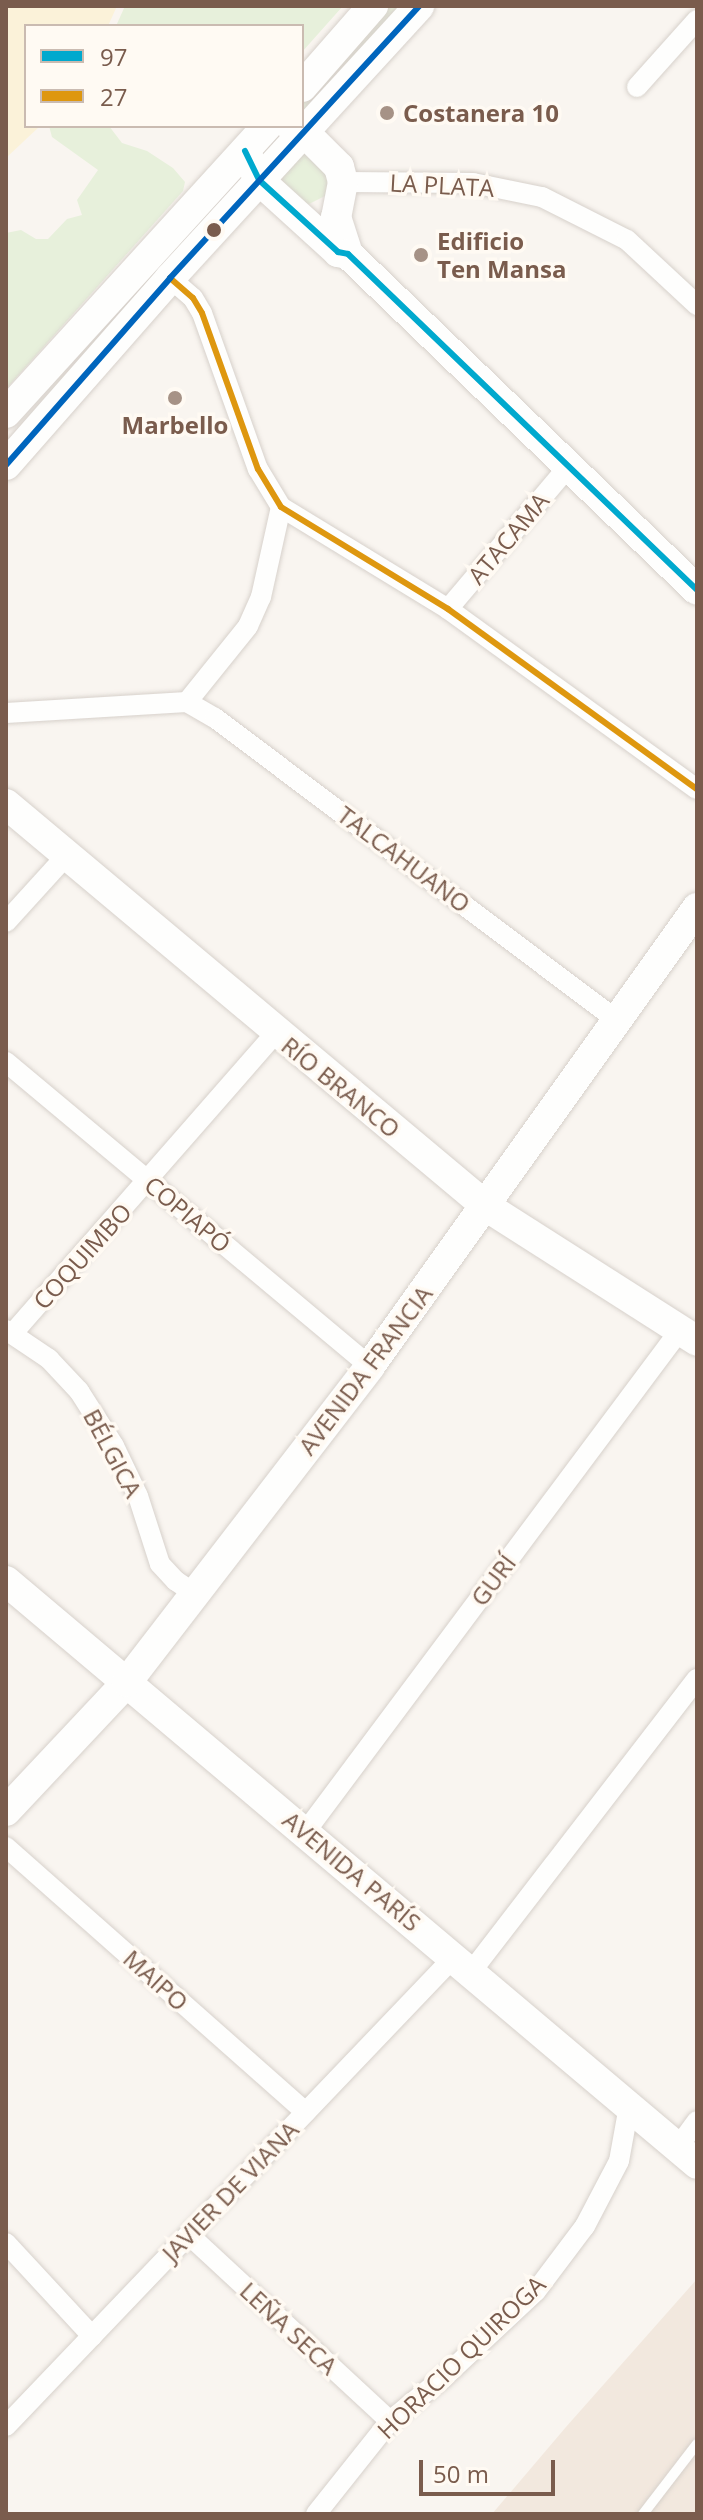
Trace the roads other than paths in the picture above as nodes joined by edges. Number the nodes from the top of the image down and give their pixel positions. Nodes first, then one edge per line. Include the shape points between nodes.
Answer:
1 (373, 6) edge
2 (419, 6) edge
3 (697, 20) edge
4 (304, 85) edge
5 (637, 87) dead end
6 (304, 124) edge
7 (265, 128) edge
8 (298, 130) edge
9 (245, 151) junction
10 (259, 180) junction
11 (340, 193) junction
12 (301, 216) junction
13 (348, 254) junction
14 (170, 278) junction
15 (697, 305) edge
16 (6, 413) edge
17 (6, 465) edge
18 (568, 467) junction
19 (281, 507) junction
20 (697, 590) edge
21 (448, 609) junction
22 (187, 702) junction
23 (6, 713) edge
24 (697, 789) edge
25 (6, 804) edge
26 (66, 856) junction
27 (697, 908) edge
28 (6, 922) edge
29 (618, 1021) junction
30 (276, 1033) junction
31 (6, 1062) edge
32 (149, 1182) junction
33 (487, 1207) junction
34 (10, 1331) edge
35 (688, 1335) edge
36 (370, 1366) junction
37 (6, 1581) edge
38 (195, 1594) junction
39 (697, 1679) edge
40 (127, 1682) junction
41 (6, 1811) edge
42 (306, 1831) junction
43 (6, 1847) edge
44 (462, 1964) junction
45 (629, 2106) junction
46 (306, 2112) junction
47 (697, 2121) edge
48 (688, 2156) edge
49 (189, 2235) junction
50 (6, 2243) edge
51 (92, 2336) junction
52 (390, 2421) junction
53 (6, 2426) edge
54 (697, 2444) edge
55 (316, 2514) edge
56 (643, 2514) edge

1 - 4 street
2 - 6 street
3 - 5 street
7 - 9 street
8 - 10 street
8 - 11 street via 339,167
9 - 10 street
9 - 16 street
10 - 12 street
10 - 14 street
11 - 12 street via 315,215
11 - 13 street via 338,228
11 - 15 street, LA PLATA via 473,183 542,197 627,240
12 - 13 street via 338,252
13 - 18 street
14 - 17 street
14 - 19 street via 202,313 258,469
18 - 20 street
18 - 21 street, ATACAMA
19 - 21 street
19 - 22 street via 261,597 248,626
21 - 24 street
22 - 23 street
22 - 29 street, TALCAHUANO
25 - 26 street, RÍO BRANCO
26 - 28 street
26 - 30 street, RÍO BRANCO
27 - 29 street, AVENIDA FRANCIA
29 - 33 street, AVENIDA FRANCIA
30 - 32 street, COQUIMBO
30 - 33 street, RÍO BRANCO
31 - 32 street, COPIAPÓ
32 - 34 street, COQUIMBO
32 - 36 street, COPIAPÓ
33 - 35 street, RÍO BRANCO
33 - 36 street, AVENIDA FRANCIA
34 - 38 street, BÉLGICA via 49,1359 79,1391 138,1496 160,1564
35 - 42 street, GURÍ
36 - 38 street, AVENIDA FRANCIA
37 - 40 street, AVENIDA PARÍS
38 - 40 street, AVENIDA FRANCIA
39 - 44 street, JAVIER DE VIANA
40 - 41 street, AVENIDA FRANCIA
40 - 42 street, AVENIDA PARÍS
42 - 44 street, AVENIDA PARÍS
43 - 46 street, MAIPO
44 - 45 street, AVENIDA PARÍS
44 - 46 street, JAVIER DE VIANA
45 - 48 street, AVENIDA PARÍS
45 - 52 street, HORACIO QUIROGA via 619,2161 585,2226 536,2291
46 - 49 street, JAVIER DE VIANA
47 - 48 street
49 - 51 street, JAVIER DE VIANA
49 - 52 street, LEÑA SECA
50 - 51 street
51 - 53 street, JAVIER DE VIANA
52 - 55 street, HORACIO QUIROGA
54 - 56 lane

